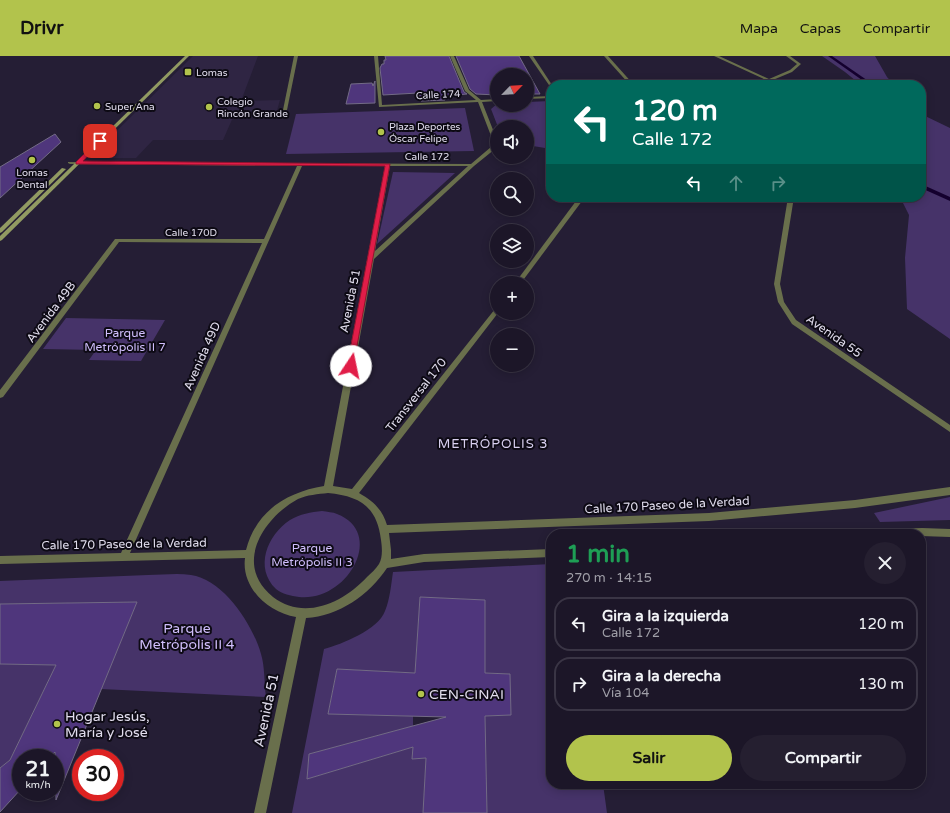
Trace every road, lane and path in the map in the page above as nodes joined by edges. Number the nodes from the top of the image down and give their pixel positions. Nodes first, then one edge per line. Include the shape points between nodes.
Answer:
1 (181, 56) edge
2 (187, 56) edge
3 (296, 56) edge
4 (376, 56) edge
5 (452, 56) edge
6 (531, 56) edge
7 (606, 56) edge
8 (716, 56) edge
9 (788, 56) edge
10 (546, 80) edge
11 (628, 80) edge
12 (769, 80) joint
13 (546, 97) edge
14 (534, 98) edge
15 (480, 100) junction
16 (490, 100) edge
17 (285, 110) dead end
18 (70, 163) junction
19 (78, 163) junction
20 (300, 165) junction
21 (388, 165) junction
22 (472, 165) junction
23 (578, 202) edge
24 (791, 202) edge
25 (0, 230) edge
26 (0, 239) edge
27 (117, 240) joint
28 (265, 241) junction
29 (371, 258) junction
30 (523, 276) edge
31 (490, 319) edge
32 (0, 395) edge
33 (950, 429) edge
34 (328, 489) junction
35 (950, 490) edge
36 (354, 493) junction
37 (384, 529) junction
38 (926, 532) edge
39 (950, 533) edge
40 (546, 553) edge
41 (248, 554) junction
42 (124, 556) junction
43 (0, 560) edge
44 (385, 564) junction
45 (302, 613) junction
46 (260, 813) edge

1 - 18 main road
2 - 19 main road
3 - 17 street
4 - 15 street, Calle 174 via 380,106
5 - 15 street via 466,91
6 - 10 street
7 - 11 street
8 - 12 street
9 - 12 street via 799,64 791,71
13 - 14 street
15 - 16 street, Calle 174
15 - 22 street via 495,141 493,148
18 - 19 street, Calle 172
18 - 25 main road
19 - 20 street, Calle 172
19 - 26 main road
20 - 21 street, Calle 172
20 - 28 street, Avenida 49D
21 - 22 street, Calle 172
21 - 29 street, Avenida 51
22 - 29 street
23 - 30 street
24 - 33 street, Avenida 55 via 777,284 781,302 794,322
27 - 28 street, Calle 170D
27 - 32 street, Avenida 49B
28 - 42 street, Avenida 49D
29 - 34 street, Avenida 51
31 - 36 street, Transversal 170
34 - 36 street
34 - 41 street via 294,497 269,515 255,534
35 - 37 street, Calle 170 Paseo de la Verdad via 855,504 709,517
36 - 37 street via 375,508
37 - 44 street
38 - 39 street
40 - 44 street via 424,558
41 - 42 street, Calle 170 Paseo de la Verdad
41 - 45 street via 250,575 264,598 284,610
42 - 43 street, Calle 170 Paseo de la Verdad
44 - 45 street via 369,582 345,602 328,609
45 - 46 street, Avenida 51

